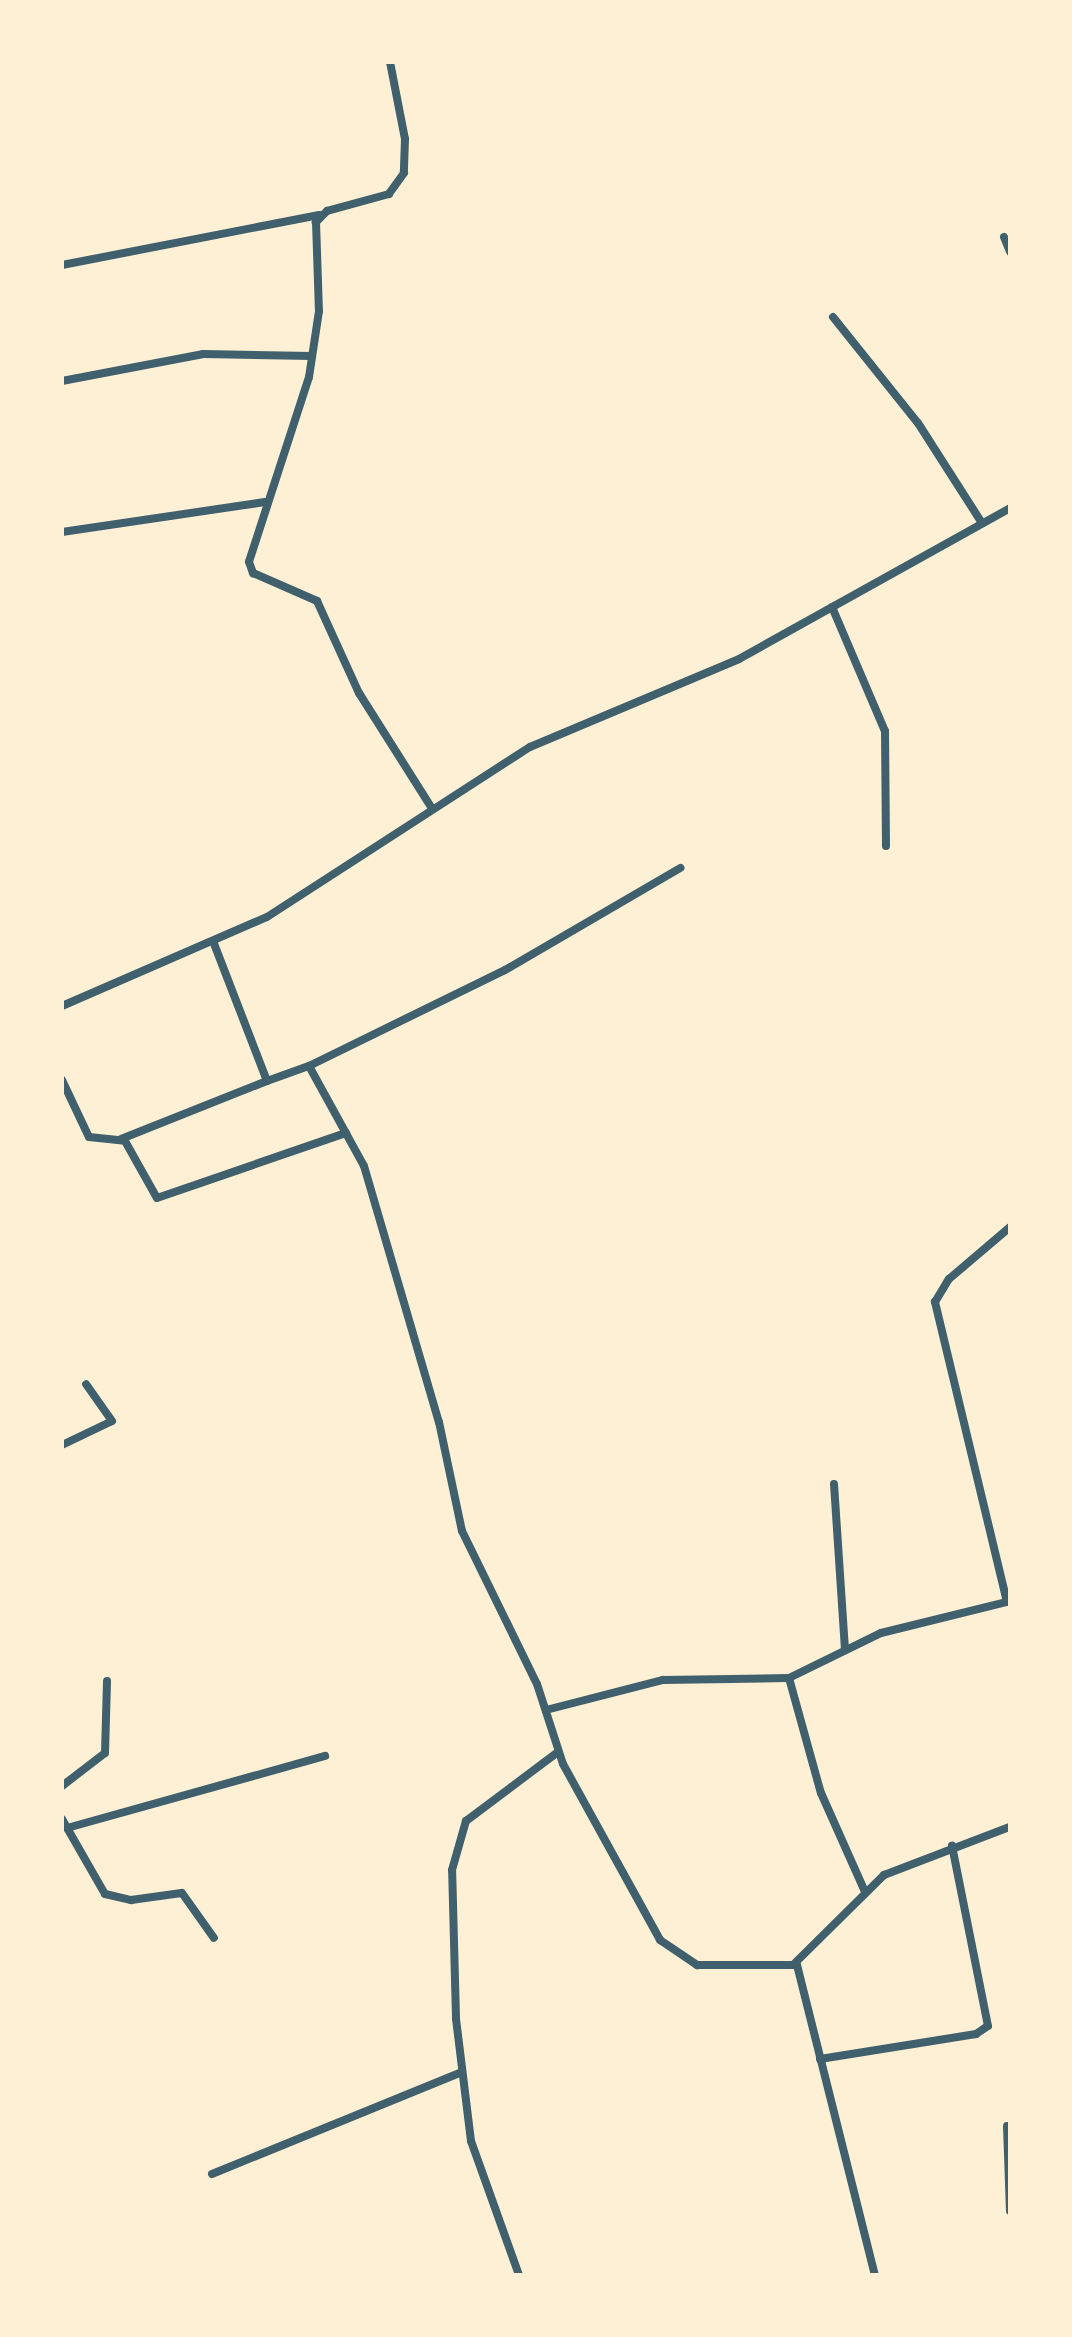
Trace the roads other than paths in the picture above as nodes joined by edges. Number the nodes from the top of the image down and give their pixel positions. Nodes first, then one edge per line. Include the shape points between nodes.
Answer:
1 (390, 62) edge
2 (319, 215) junction
3 (1004, 237) dead end
4 (1010, 252) edge
5 (62, 265) edge
6 (833, 317) dead end
7 (312, 356) junction
8 (62, 381) edge
9 (265, 502) junction
10 (1010, 508) edge
11 (982, 523) junction
12 (62, 532) edge
13 (832, 607) junction
14 (431, 807) junction
15 (886, 846) dead end
16 (680, 868) dead end
17 (213, 941) junction
18 (62, 1006) edge
19 (309, 1066) junction
20 (62, 1080) edge
21 (267, 1081) junction
22 (346, 1133) junction
23 (121, 1139) junction
24 (1010, 1227) edge
25 (86, 1384) dead end
26 (62, 1445) edge
27 (834, 1484) dead end
28 (1009, 1602) edge
29 (845, 1649) junction
30 (789, 1678) junction
31 (107, 1681) dead end
32 (546, 1710) junction
33 (558, 1752) junction
34 (325, 1756) dead end
35 (62, 1786) edge
36 (62, 1819) edge
37 (1010, 1827) edge
38 (67, 1828) junction
39 (952, 1846) junction
40 (865, 1892) junction
41 (214, 1938) dead end
42 (795, 1963) junction
43 (820, 2059) junction
44 (462, 2072) junction
45 (1007, 2126) dead end
46 (212, 2174) dead end
47 (1010, 2211) edge
48 (519, 2275) edge
49 (875, 2275) edge

1 - 2 street via 405,139 399,186
2 - 5 street
2 - 7 street
3 - 4 street
6 - 11 street via 918,423
7 - 8 street via 203,354
7 - 9 street
9 - 12 street
9 - 14 street via 248,551 253,573 317,601 359,693
10 - 11 street
11 - 13 street
13 - 14 street via 739,659 571,725
13 - 15 street via 885,731
14 - 17 street via 311,891
16 - 19 street via 505,970
17 - 18 street
17 - 21 street
19 - 21 street
19 - 22 street
20 - 23 street via 92,1140
21 - 23 street
22 - 23 street via 157,1198
22 - 32 street via 375,1197 462,1531
24 - 28 street via 949,1279 935,1302
25 - 26 street via 112,1421
27 - 29 street
28 - 29 street
29 - 30 street
30 - 32 street via 663,1680
30 - 40 street via 824,1804
31 - 35 street via 105,1753
32 - 33 street
33 - 42 street via 669,1953 714,1967
33 - 44 street via 477,1809 457,1835 452,1870
34 - 38 street
36 - 38 street
37 - 39 street
38 - 41 street via 105,1894 131,1900 182,1893
39 - 40 street via 903,1864
39 - 43 street via 988,2026 976,2034
40 - 42 street
42 - 43 street
43 - 49 street
44 - 46 street
44 - 48 street via 478,2172
45 - 47 street

